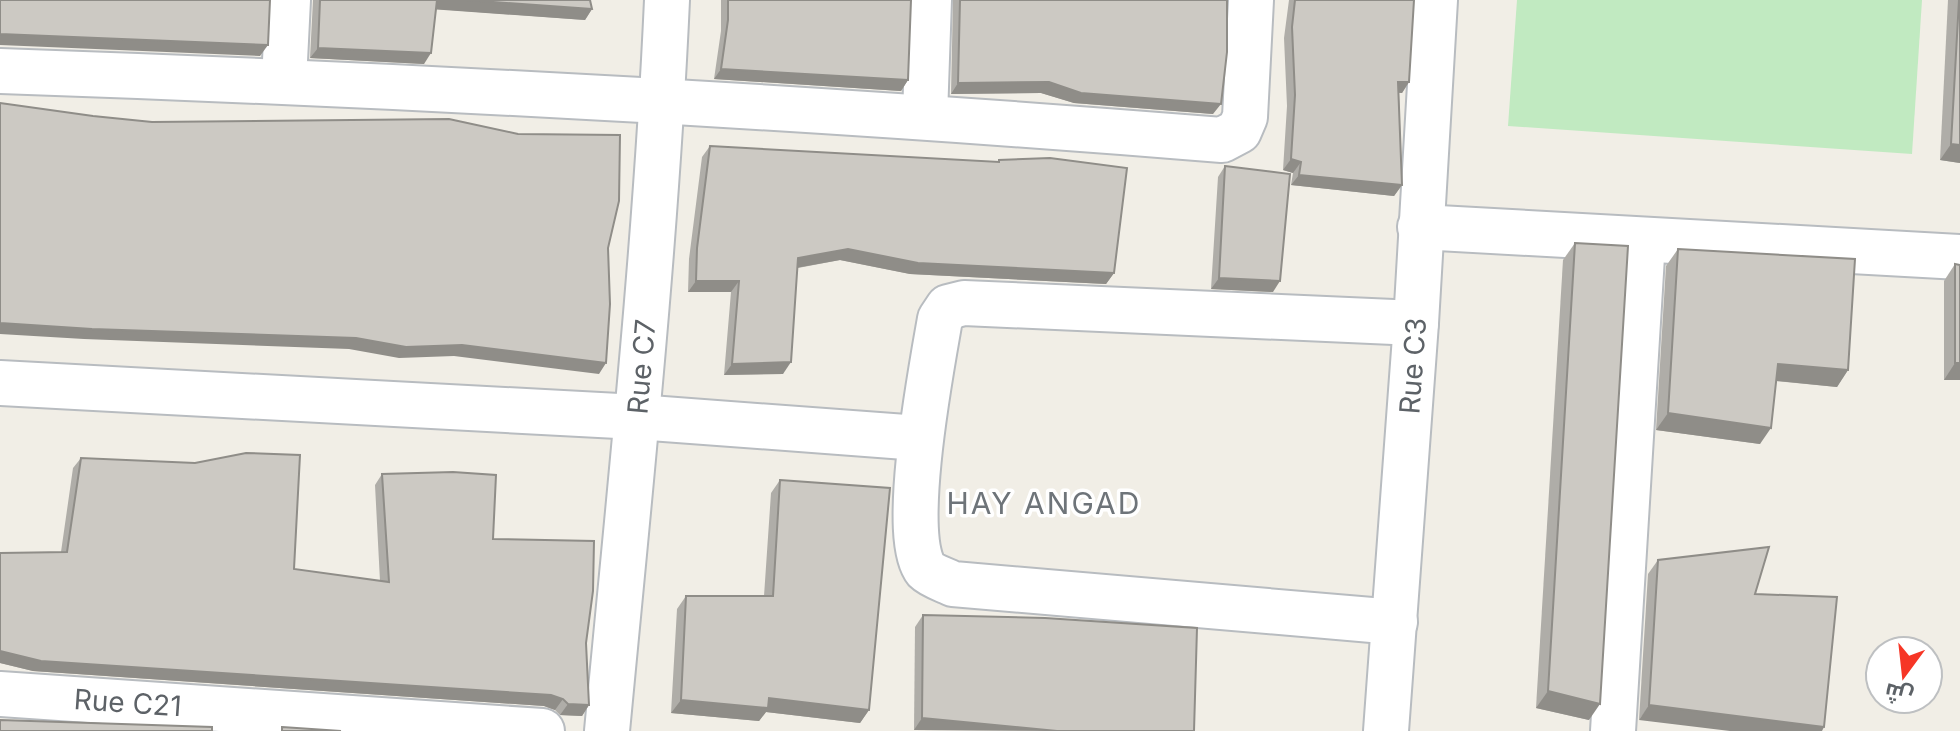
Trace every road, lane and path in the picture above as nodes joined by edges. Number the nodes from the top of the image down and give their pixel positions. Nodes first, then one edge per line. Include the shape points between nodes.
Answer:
1 (288, 0) edge
2 (667, 0) edge
3 (929, 0) edge
4 (1251, 0) edge
5 (1435, 0) edge
6 (0, 71) edge
7 (284, 81) junction
8 (662, 102) junction
9 (925, 116) junction
10 (1420, 227) junction
11 (1643, 240) junction
12 (1960, 257) edge
13 (1416, 323) junction
14 (0, 383) edge
15 (637, 417) junction
16 (919, 438) junction
17 (1395, 622) junction
18 (0, 694) edge
19 (228, 720) edge
20 (542, 731) edge
21 (607, 731) edge
22 (1386, 731) edge
23 (1613, 731) edge

1 - 7 street
2 - 8 street, Rue C7
3 - 9 street
4 - 9 street via 1245,117 1239,131 1222,140
5 - 10 street, Rue C3
6 - 7 street
7 - 8 street
8 - 9 street
8 - 15 street, Rue C7
10 - 11 street
10 - 13 street, Rue C3
11 - 12 street
11 - 23 street
13 - 16 street via 964,303 948,307 940,319
13 - 17 street, Rue C3
14 - 15 street
15 - 16 street
15 - 21 street, Rue C7
16 - 17 street via 916,549 927,571 953,584
17 - 22 street, Rue C3
18 - 19 street, Rue C21
19 - 20 street, Rue C21

